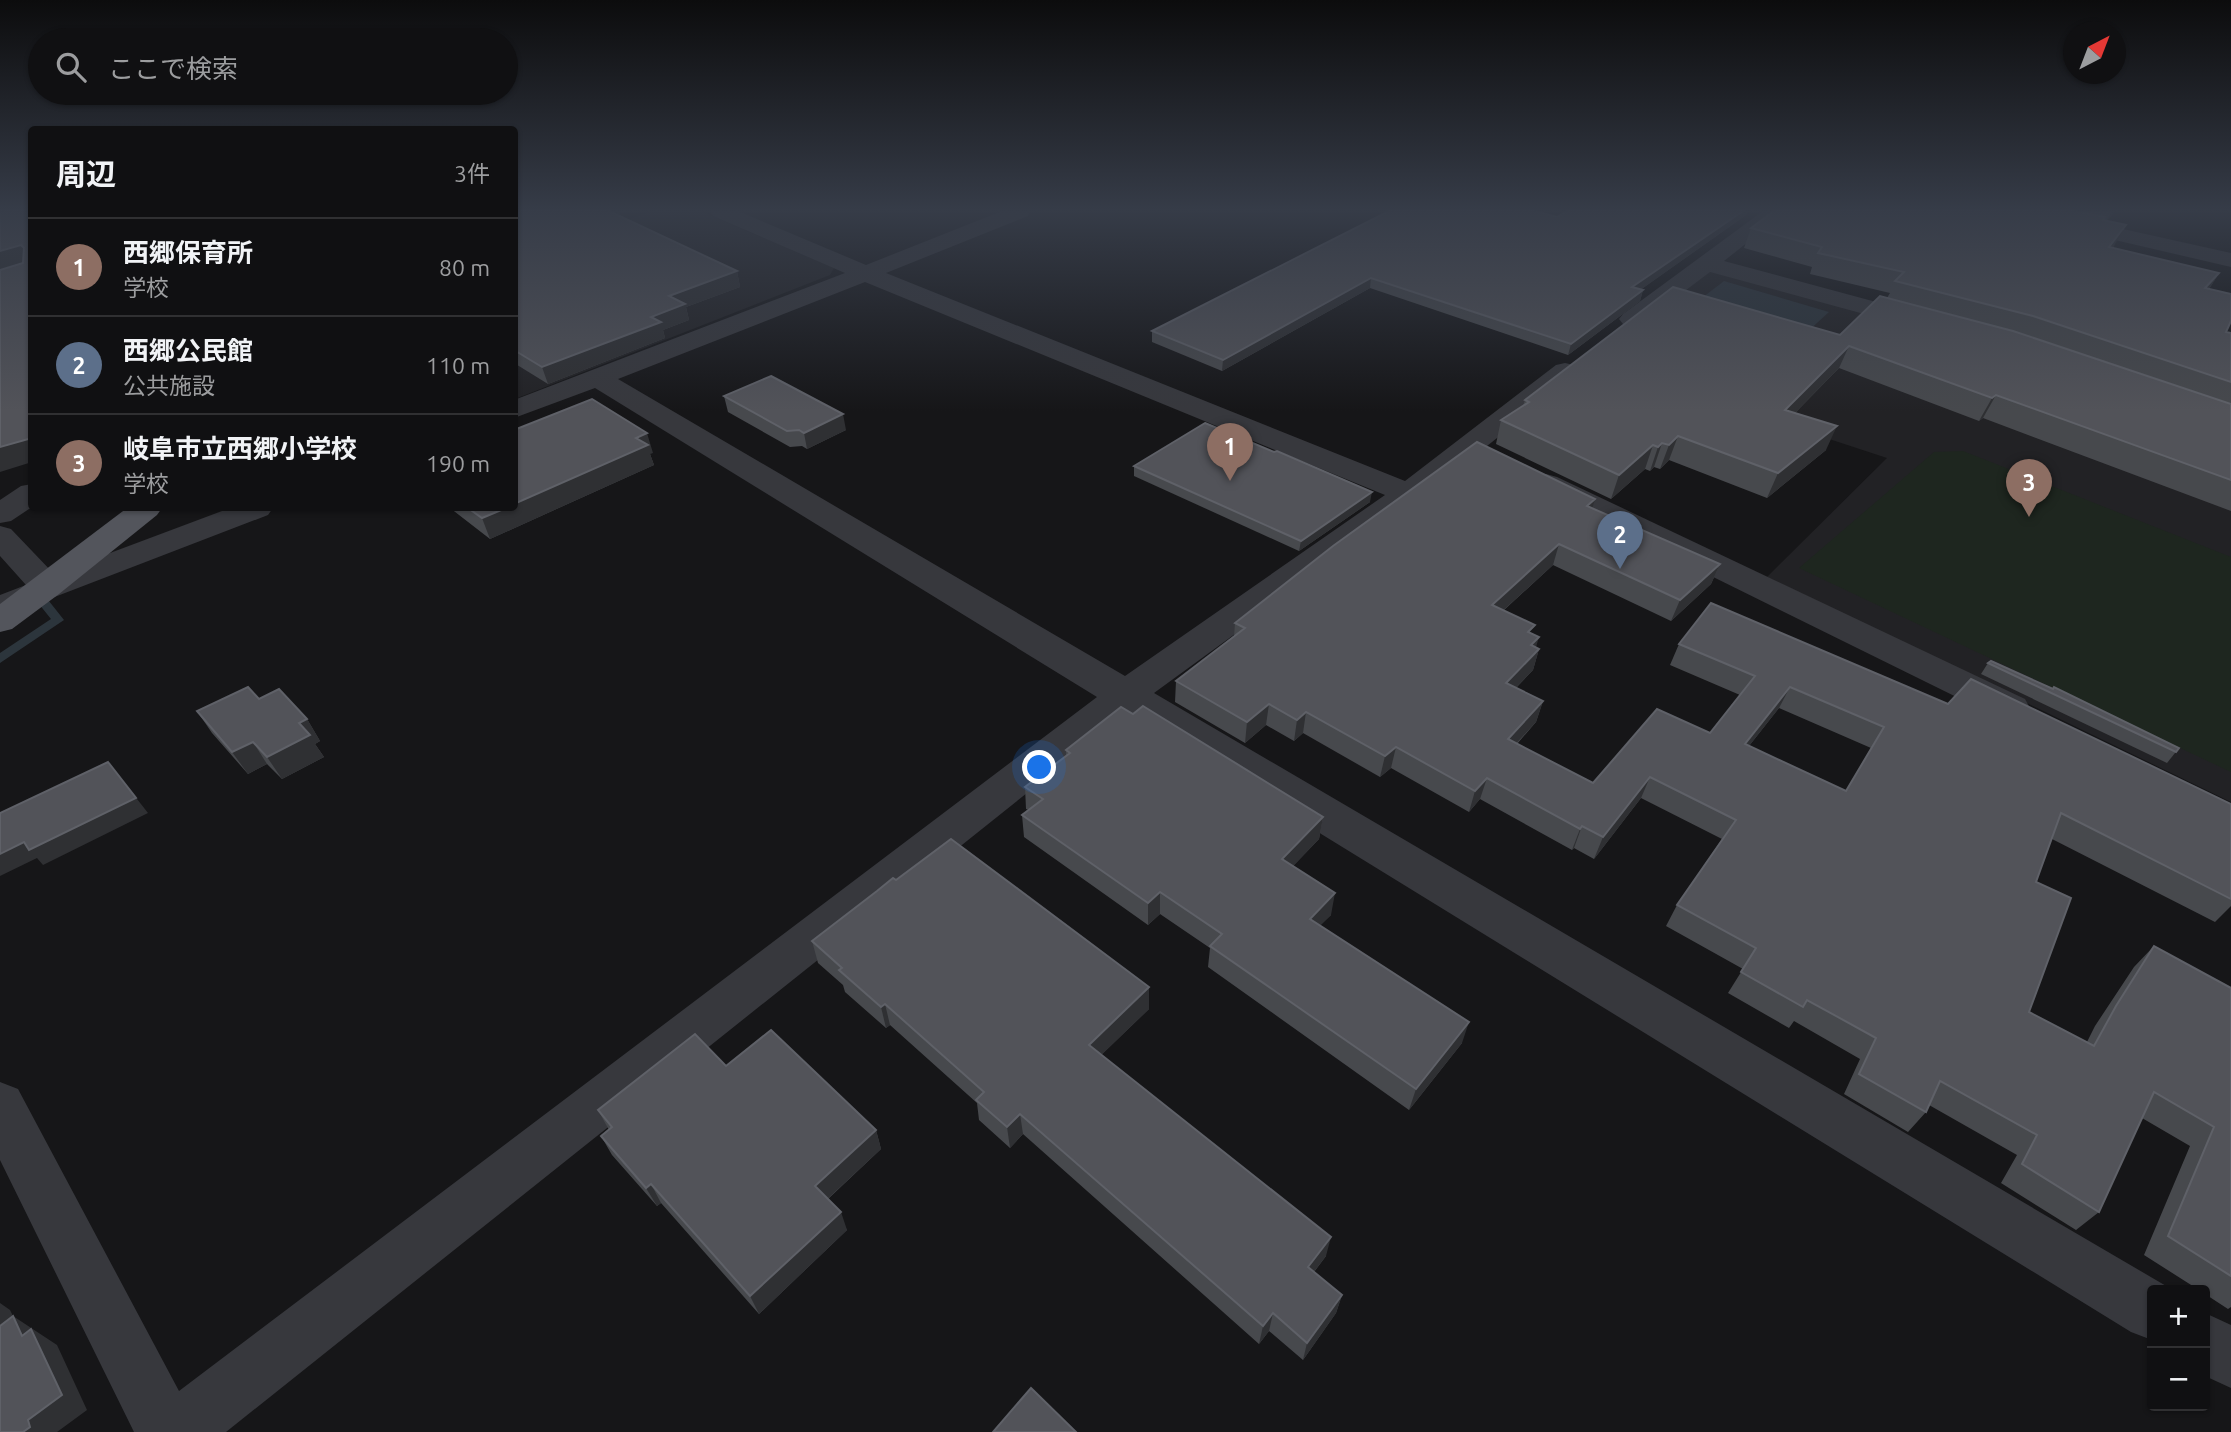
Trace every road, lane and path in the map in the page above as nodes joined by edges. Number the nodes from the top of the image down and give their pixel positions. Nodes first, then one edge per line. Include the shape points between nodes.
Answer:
1 (852, 278) edge
2 (876, 278) edge
3 (1685, 278) edge
4 (1763, 278) edge
5 (1945, 328) edge
6 (1608, 337) edge
7 (1587, 354) edge
8 (597, 379) junction
9 (518, 409) edge
10 (1468, 445) junction
11 (1408, 493) junction
12 (28, 496) edge
13 (142, 511) edge
14 (249, 511) edge
15 (0, 514) edge
16 (0, 536) edge
17 (47, 587) junction
18 (0, 607) edge
19 (0, 621) edge
20 (1125, 695) junction
21 (2043, 724) edge
22 (0, 1106) edge
23 (2147, 1308) edge
24 (2210, 1346) edge
25 (2231, 1358) edge
26 (167, 1432) edge
27 (176, 1432) edge

1 - 8 street
2 - 11 street
3 - 6 street
4 - 5 street
7 - 10 street
8 - 9 street
8 - 20 street
10 - 11 street
10 - 21 street
11 - 20 street
12 - 15 street
13 - 17 main road
14 - 17 street
16 - 17 street
17 - 18 street
17 - 19 main road
20 - 23 street
20 - 27 street
22 - 26 street
24 - 25 street

